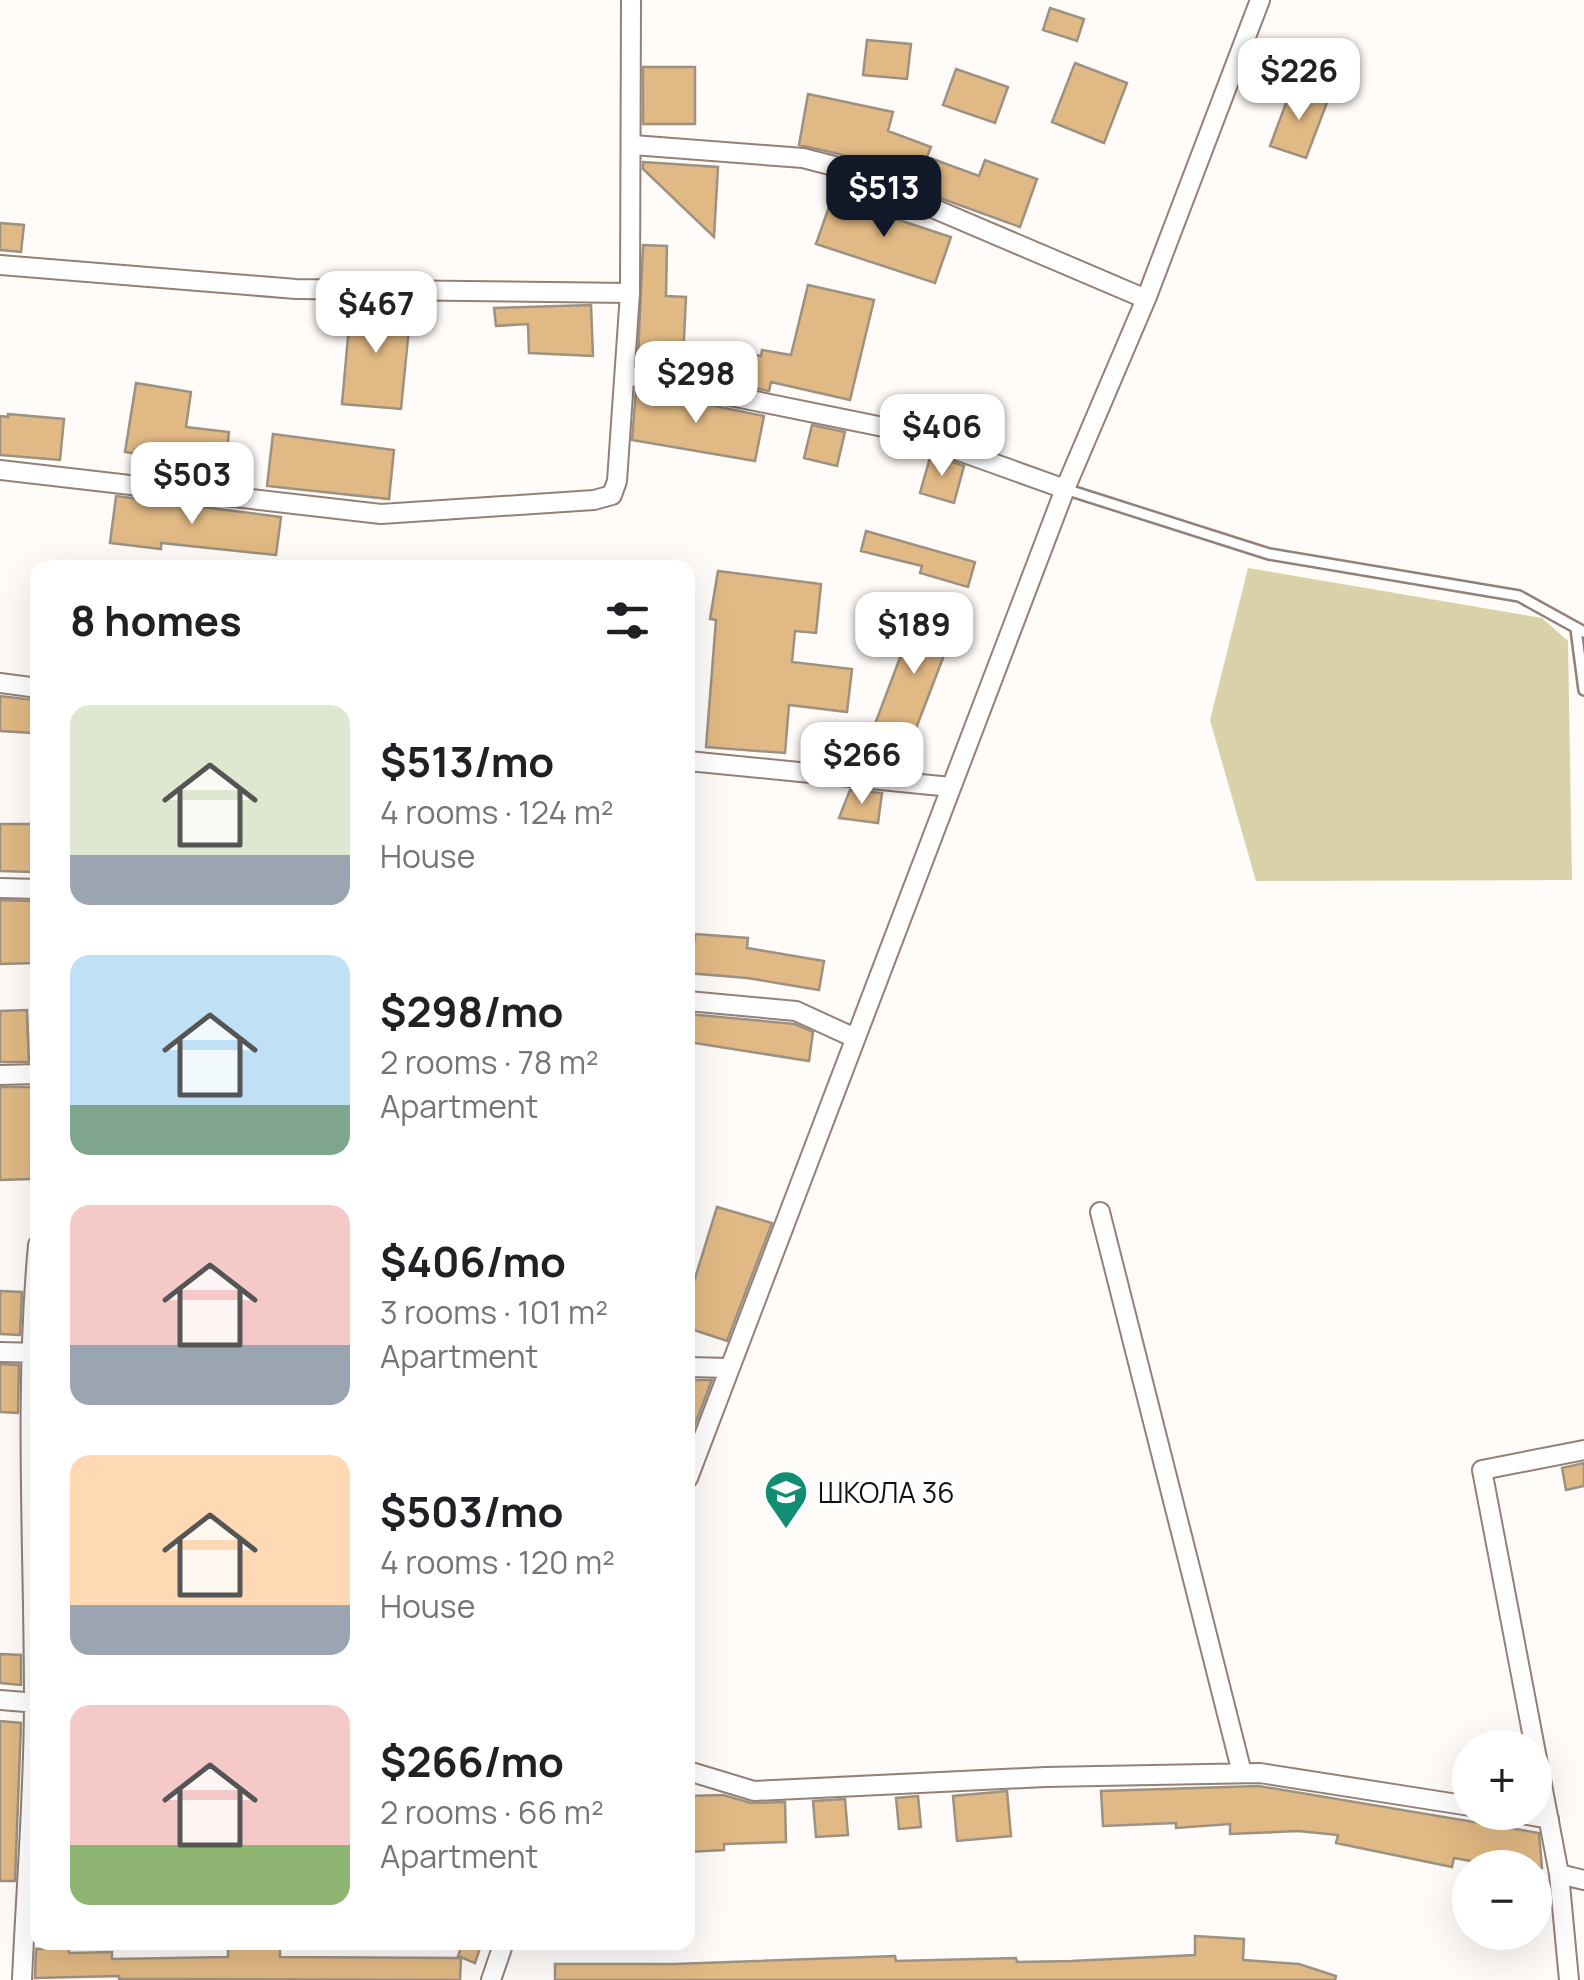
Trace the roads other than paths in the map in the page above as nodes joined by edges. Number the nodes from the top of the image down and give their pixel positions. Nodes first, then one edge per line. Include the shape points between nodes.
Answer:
1 (631, 0) edge
2 (1260, 0) edge
3 (632, 145) junction
4 (0, 265) edge
5 (630, 292) junction
6 (1146, 299) junction
7 (626, 375) junction
8 (0, 470) edge
9 (1065, 489) junction
10 (1580, 630) edge
11 (0, 682) edge
12 (30, 687) edge
13 (1584, 690) edge
14 (695, 761) edge
15 (950, 787) junction
16 (0, 888) edge
17 (30, 889) edge
18 (695, 1001) edge
19 (855, 1038) junction
20 (0, 1074) edge
21 (30, 1074) edge
22 (1100, 1212) dead end
23 (0, 1352) edge
24 (30, 1353) edge
25 (695, 1367) edge
26 (730, 1368) junction
27 (1584, 1450) edge
28 (695, 1460) edge
29 (0, 1700) edge
30 (30, 1702) edge
31 (1532, 1730) edge
32 (695, 1773) edge
33 (1242, 1773) junction
34 (1452, 1803) edge
35 (30, 1821) edge
36 (1551, 1830) edge
37 (1559, 1874) junction
38 (1584, 1880) edge
39 (501, 1950) edge
40 (22, 1980) edge
41 (491, 1980) edge
42 (1570, 1980) edge

1 - 3 street
2 - 6 street
3 - 5 street
3 - 6 street via 834,166
4 - 5 street via 296,289
5 - 7 street
6 - 9 street
7 - 8 street via 617,481 612,495 594,500 381,514
7 - 9 street via 902,431
9 - 10 lane via 1269,554 1519,596
9 - 15 street
10 - 13 lane
11 - 12 street
14 - 15 street
15 - 19 street
16 - 17 street
18 - 19 street via 796,1011
19 - 26 street
20 - 21 street
22 - 33 street
23 - 24 street
25 - 26 street
26 - 28 street
27 - 31 street via 1482,1470
29 - 30 street
32 - 33 street via 754,1791
33 - 34 street
35 - 40 street
36 - 37 street
37 - 38 street
37 - 42 street
39 - 41 street

